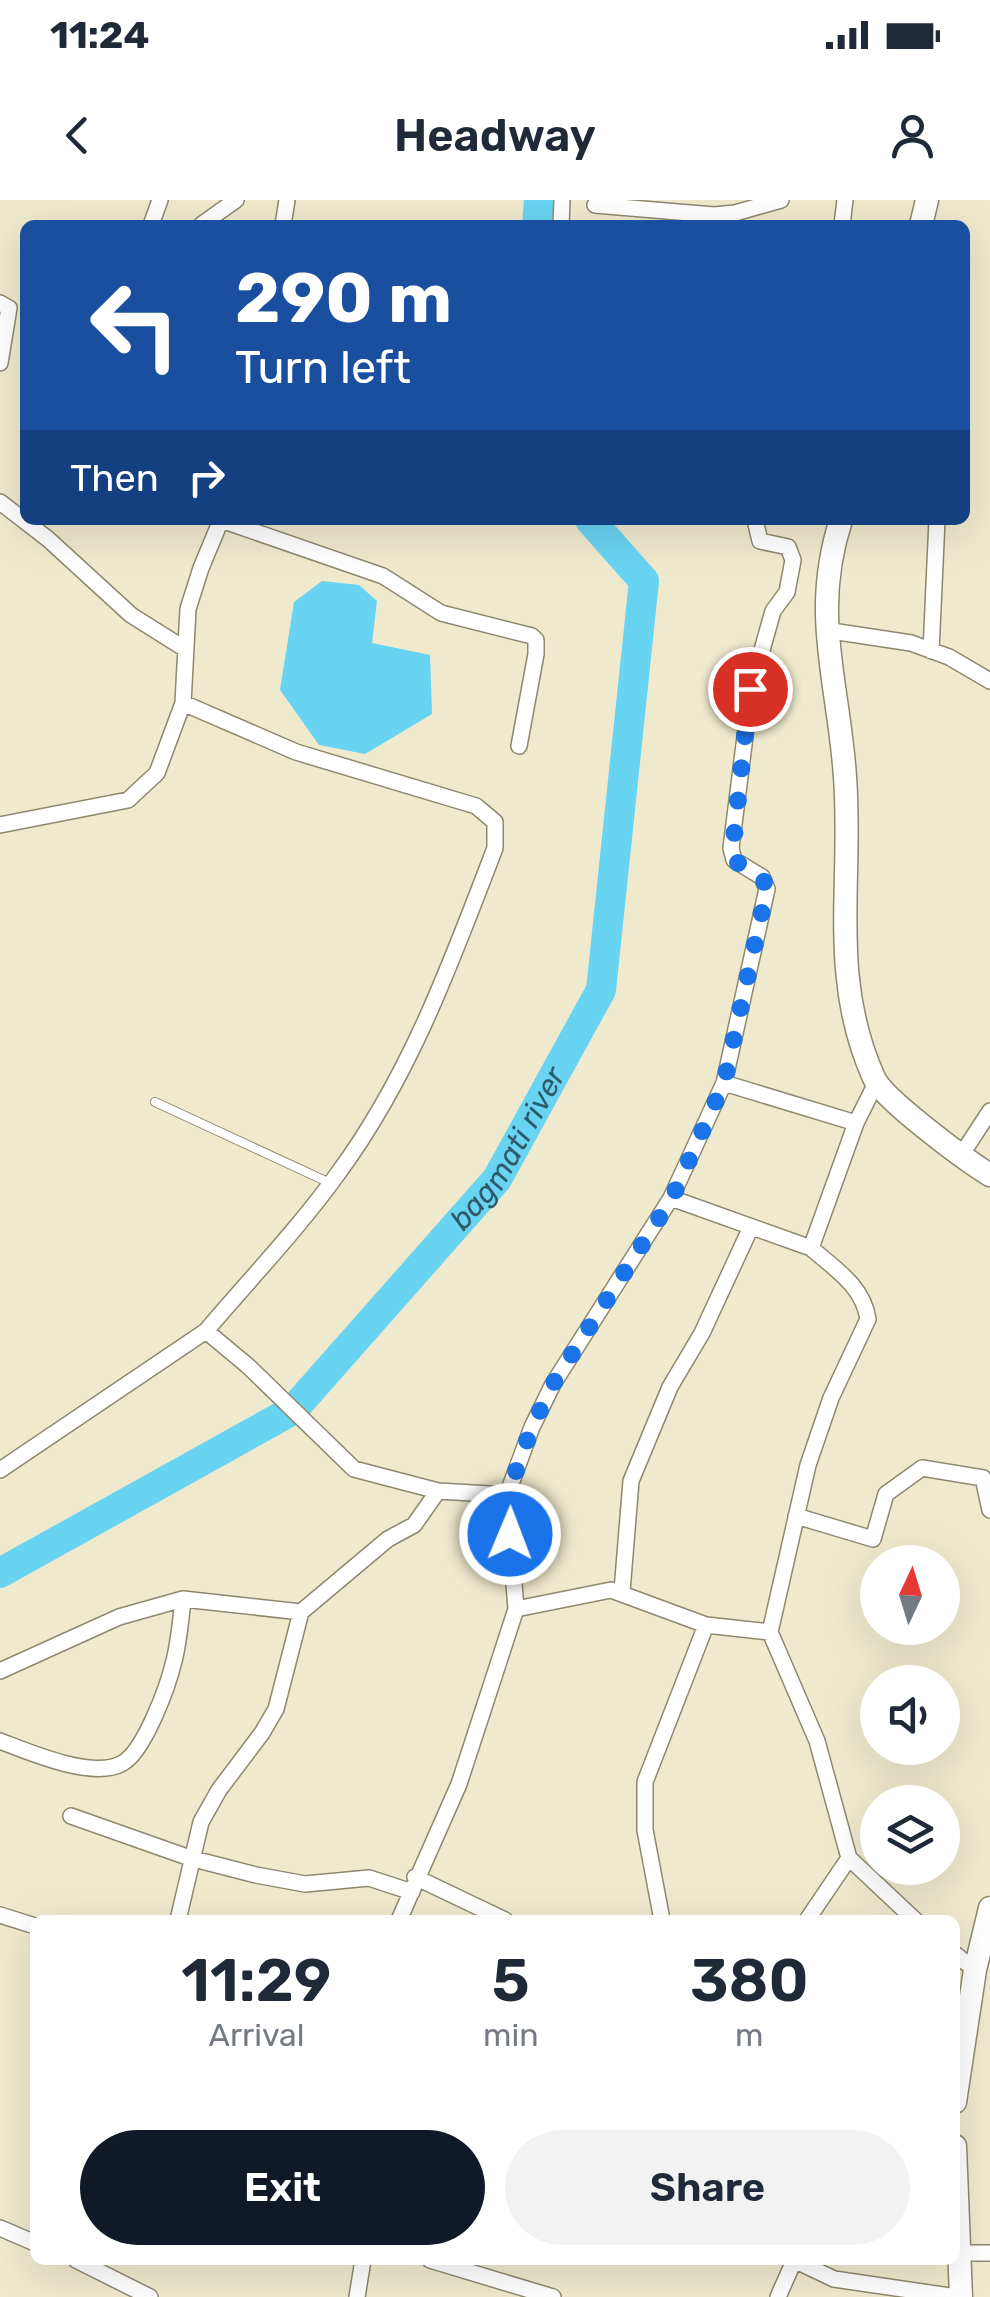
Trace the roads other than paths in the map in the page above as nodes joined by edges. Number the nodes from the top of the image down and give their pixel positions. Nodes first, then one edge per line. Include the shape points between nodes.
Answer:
1 (236, 200) edge
2 (780, 200) edge
3 (596, 205) dead end
4 (729, 207) edge
5 (208, 220) edge
6 (12, 307) edge
7 (0, 364) edge
8 (0, 502) edge
9 (20, 517) edge
10 (30, 525) edge
11 (219, 525) edge
12 (235, 525) edge
13 (756, 525) edge
14 (838, 525) edge
15 (937, 525) edge
16 (825, 630) junction
17 (185, 648) junction
18 (932, 651) junction
19 (990, 680) edge
20 (183, 703) junction
21 (519, 746) dead end
22 (0, 825) edge
23 (724, 1083) junction
24 (876, 1083) junction
25 (155, 1102) dead end
26 (990, 1111) edge
27 (856, 1123) junction
28 (960, 1157) junction
29 (990, 1175) edge
30 (330, 1183) junction
31 (672, 1198) junction
32 (752, 1227) junction
33 (812, 1248) junction
34 (206, 1331) junction
35 (0, 1470) edge
36 (438, 1491) junction
37 (507, 1496) junction
38 (990, 1510) edge
39 (796, 1516) junction
40 (622, 1591) junction
41 (184, 1599) junction
42 (516, 1609) junction
43 (301, 1612) junction
44 (706, 1625) junction
45 (770, 1632) junction
46 (0, 1670) edge
47 (0, 1741) edge
48 (71, 1816) dead end
49 (190, 1858) junction
50 (850, 1858) junction
51 (413, 1884) junction
52 (990, 1908) edge
53 (0, 1914) edge
54 (179, 1915) edge
55 (401, 1915) edge
56 (492, 1915) edge
57 (661, 1915) edge
58 (810, 1915) edge
59 (910, 1915) edge
60 (30, 1924) edge
61 (960, 1958) edge
62 (975, 1970) junction
63 (960, 2069) edge
64 (960, 2222) edge
65 (0, 2228) edge
66 (30, 2241) edge
67 (962, 2252) junction
68 (990, 2253) edge
69 (362, 2265) edge
70 (447, 2265) edge
71 (792, 2265) edge
72 (805, 2265) edge
73 (108, 2268) edge
74 (150, 2297) edge
75 (357, 2297) edge
76 (553, 2297) edge
77 (778, 2297) edge
78 (959, 2297) edge

1 - 5 street
2 - 4 street
3 - 4 street via 688,215
6 - 7 street
8 - 9 street
10 - 17 street via 131,615
11 - 17 street via 188,609
12 - 21 street via 383,576 440,612 532,636 536,654
13 - 23 street via 760,541 788,548 793,560 750,689 732,855 762,877 767,889
14 - 16 street via 829,555
15 - 18 street
16 - 18 street
16 - 24 street via 845,774 844,968 850,1011
17 - 20 street
18 - 19 street
20 - 22 street via 157,772 128,800
20 - 30 street via 296,752 476,806 495,822 495,848 434,1006 399,1077
23 - 27 street
23 - 31 street
24 - 27 street
24 - 28 street
25 - 30 lane
26 - 28 street
27 - 33 street
28 - 29 street
30 - 34 street
31 - 32 street
31 - 37 street via 553,1384
32 - 33 street
32 - 40 street via 670,1387 631,1482
33 - 39 street via 850,1282 868,1319 822,1424
34 - 35 street
34 - 36 street via 354,1469
36 - 37 street
36 - 43 street via 414,1525
37 - 42 street
38 - 39 street via 983,1478 922,1468 886,1494 873,1539
39 - 45 street
40 - 42 street
40 - 44 street
41 - 43 street
41 - 46 street via 120,1617
41 - 47 street via 174,1662 147,1732 123,1763 74,1765
42 - 51 street via 459,1784
43 - 49 street via 276,1709 209,1805
44 - 45 street
44 - 57 street via 645,1782 645,1830
45 - 50 street via 817,1742
48 - 49 street
49 - 51 street via 305,1884 369,1878
49 - 54 street
50 - 58 street
50 - 59 street
51 - 55 street
51 - 56 street
52 - 62 street
53 - 60 street
61 - 62 street
62 - 63 street
64 - 67 street
65 - 66 street
67 - 68 street
67 - 78 street
69 - 75 street
70 - 76 street
71 - 77 street
72 - 78 street via 834,2279
73 - 74 street

